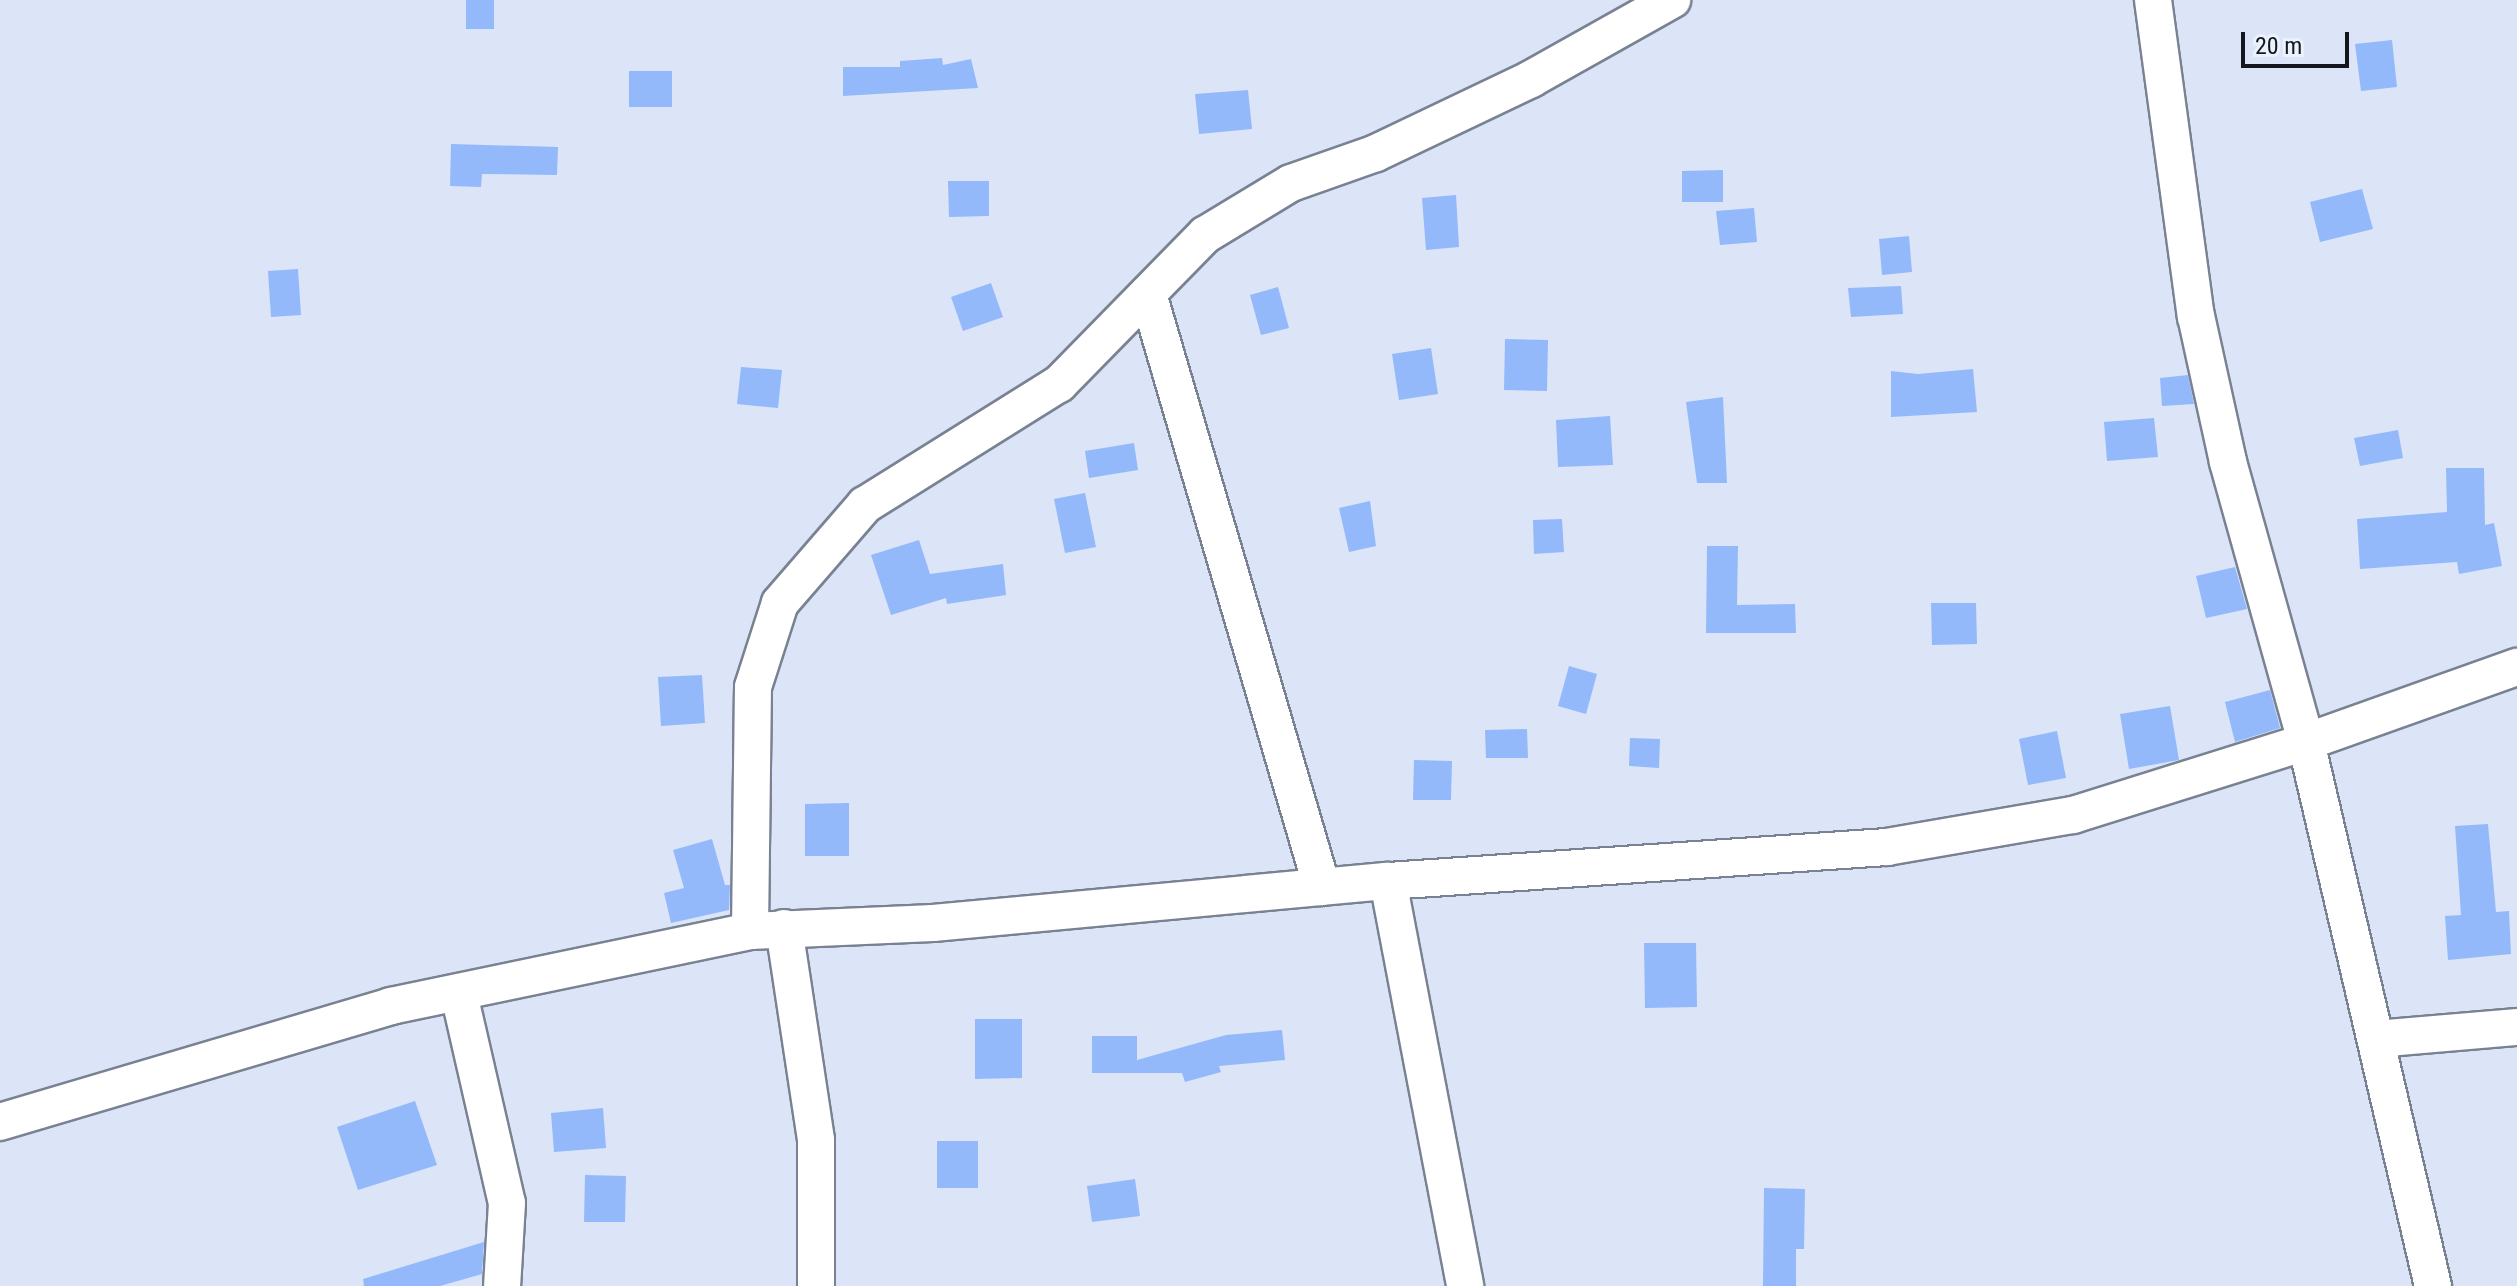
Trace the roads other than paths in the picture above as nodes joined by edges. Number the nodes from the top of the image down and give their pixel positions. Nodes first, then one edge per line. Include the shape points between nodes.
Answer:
1 (1672, 0) edge
2 (2153, 0) edge
3 (1148, 294) junction
4 (2517, 667) edge
5 (2306, 742) junction
6 (1388, 881) junction
7 (1322, 887) junction
8 (767, 930) junction
9 (459, 994) junction
10 (2517, 1027) edge
11 (2376, 1039) junction
12 (0, 1122) edge
13 (502, 1286) edge
14 (816, 1286) edge
15 (1465, 1286) edge
16 (2433, 1286) edge

1 - 3 street via 1531,79 1404,140 1291,183 1205,235
2 - 5 street via 2196,316 2228,462
3 - 7 street
3 - 8 street via 1059,384 865,505 780,603 753,687
4 - 5 street
5 - 6 street via 2073,815 1887,847
5 - 11 street
6 - 7 street
6 - 15 street
7 - 8 street via 933,923
8 - 9 street
8 - 14 street via 816,1140
9 - 12 street via 391,1006
9 - 13 street via 507,1203
10 - 11 street
11 - 16 street

